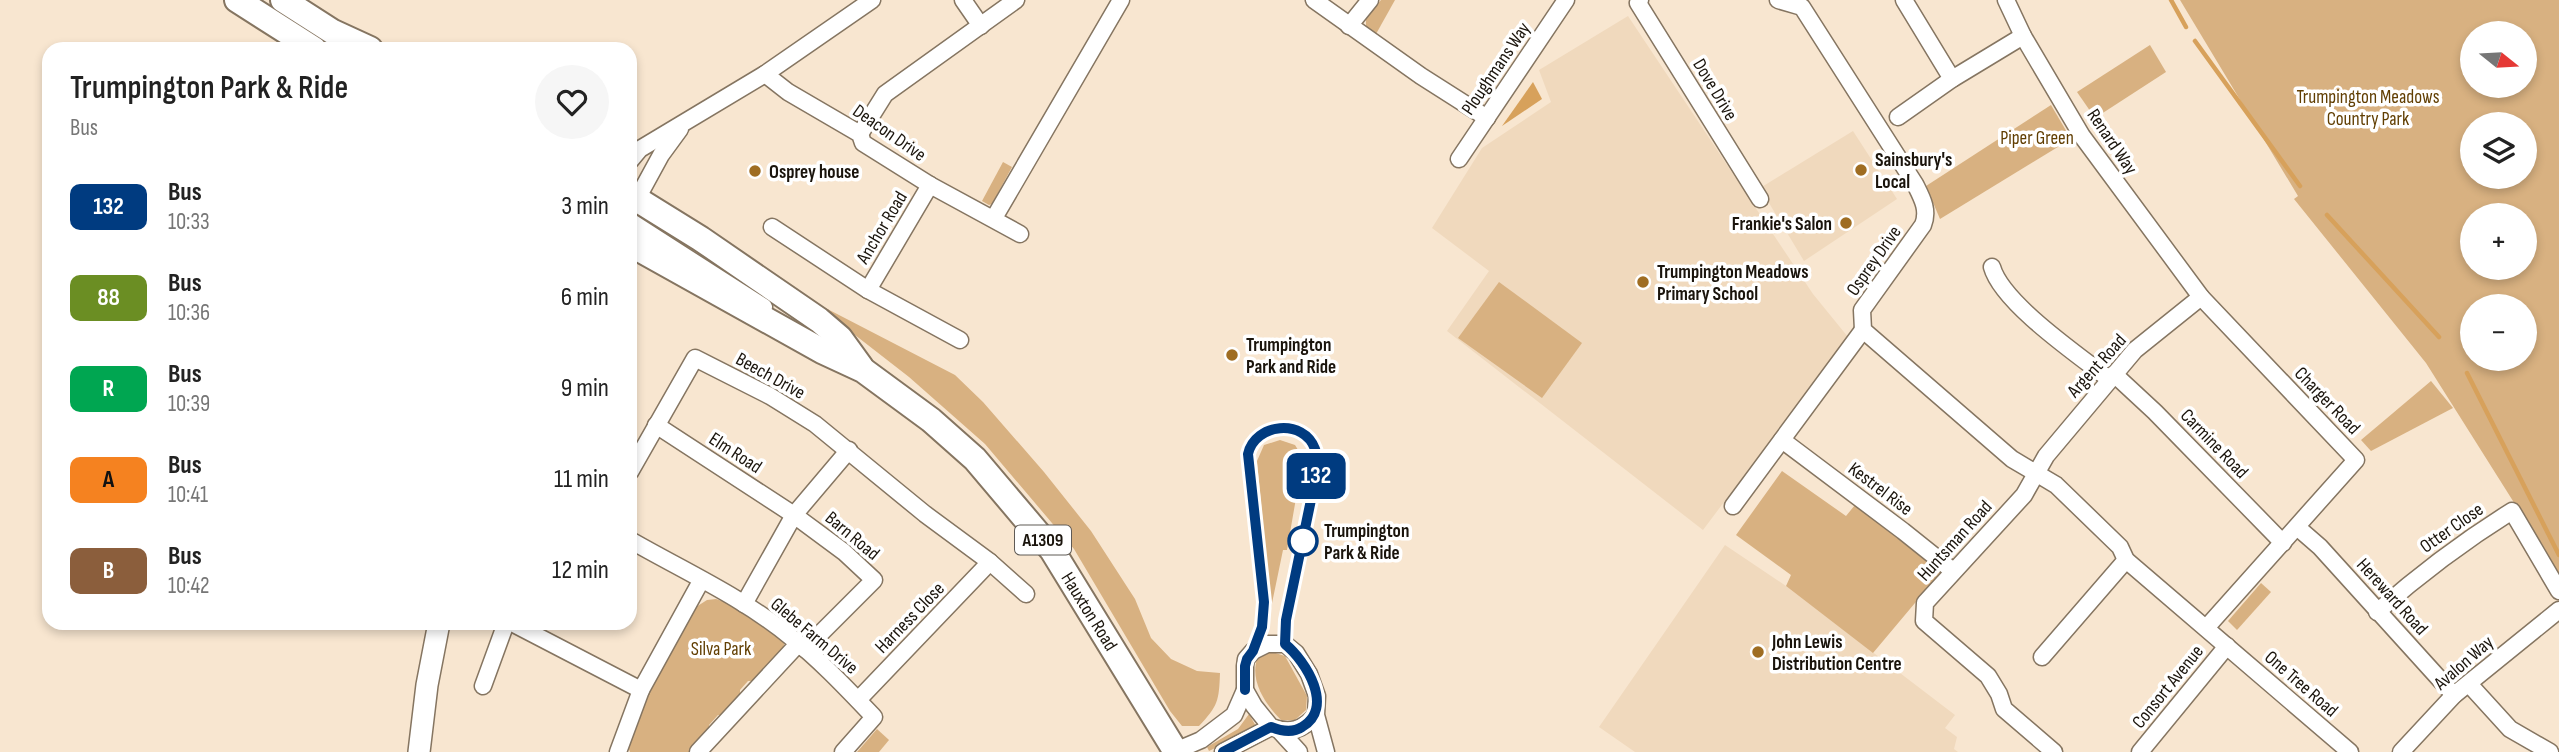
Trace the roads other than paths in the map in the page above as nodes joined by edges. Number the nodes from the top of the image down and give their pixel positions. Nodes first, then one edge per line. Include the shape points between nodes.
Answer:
1 (237, 0) edge
2 (283, 0) edge
3 (872, 0) edge
4 (963, 0) edge
5 (1016, 0) edge
6 (1121, 0) edge
7 (1314, 0) edge
8 (1370, 0) edge
9 (1640, 0) edge
10 (1778, 0) edge
11 (1905, 0) edge
12 (2006, 0) edge
13 (1558, 3) edge
14 (1804, 4) edge
15 (981, 26) junction
16 (1349, 26) junction
17 (333, 32) junction
18 (2023, 36) junction
19 (303, 42) edge
20 (349, 42) edge
21 (355, 42) edge
22 (765, 74) junction
23 (1952, 79) junction
24 (1898, 117) dead end
25 (1487, 118) junction
26 (683, 124) junction
27 (860, 134) junction
28 (637, 153) edge
29 (1459, 159) dead end
30 (930, 185) junction
31 (637, 198) edge
32 (1760, 199) dead end
33 (637, 209) edge
34 (637, 211) edge
35 (994, 218) junction
36 (772, 228) dead end
37 (1020, 233) dead end
38 (637, 248) edge
39 (1992, 267) dead end
40 (868, 290) junction
41 (2202, 297) junction
42 (1863, 330) junction
43 (960, 340) dead end
44 (822, 351) junction
45 (863, 370) junction
46 (2112, 377) junction
47 (656, 425) junction
48 (1782, 440) junction
49 (849, 450) junction
50 (637, 459) edge
51 (2036, 475) junction
52 (1733, 506) dead end
53 (794, 515) junction
54 (2297, 527) junction
55 (2283, 543) junction
56 (637, 544) edge
57 (2126, 560) junction
58 (990, 562) junction
59 (1952, 571) junction
60 (701, 581) junction
61 (2559, 591) edge
62 (1026, 593) dead end
63 (744, 604) junction
64 (2559, 610) edge
65 (2377, 612) junction
66 (2206, 628) junction
67 (438, 630) edge
68 (506, 630) edge
69 (523, 630) edge
70 (802, 646) junction
71 (2227, 646) junction
72 (2042, 657) dead end
73 (2469, 684) junction
74 (483, 686) dead end
75 (641, 690) junction
76 (1245, 690) junction
77 (2454, 695) junction
78 (858, 700) junction
79 (1316, 715) junction
80 (1275, 728) junction
81 (1175, 751) edge
82 (419, 752) edge
83 (618, 752) edge
84 (698, 752) edge
85 (843, 752) edge
86 (1223, 752) edge
87 (1299, 752) edge
88 (1326, 752) edge
89 (2053, 752) edge
90 (2140, 752) edge
91 (2350, 752) edge
92 (2401, 752) edge
93 (2550, 752) edge

1 - 19 main road
2 - 17 main road
3 - 22 street
4 - 15 street
5 - 15 street
6 - 35 street
7 - 16 street
8 - 16 street
9 - 32 street, Dove Drive
10 - 14 street, Osprey Drive
11 - 23 street
12 - 18 street, Renard Way
13 - 25 street, Ploughmans Way
14 - 42 street, Osprey Drive via 1924,204 1923,225 1862,310
15 - 27 street via 885,94
16 - 25 street
17 - 20 street
17 - 21 main road
18 - 23 street
18 - 41 street, Renard Way via 2088,144
22 - 26 street
22 - 27 street, Deacon Drive
23 - 24 street
25 - 29 street, Ploughmans Way
26 - 28 street
26 - 31 street
27 - 30 street, Deacon Drive via 863,144
30 - 35 street, Deacon Drive
30 - 40 street, Anchor Road
33 - 45 main road, A1309 via 701,239 819,320 840,338
34 - 44 street
35 - 37 street, Deacon Drive
36 - 40 street, Anchor Road
38 - 44 main road, A1309
39 - 46 street, Carmine Road via 1996,280 2033,318
40 - 43 street, Anchor Road
41 - 46 street, Argent Road via 2134,350
41 - 54 street, Charger Road via 2356,460
42 - 48 street
42 - 51 street
44 - 45 main road, A1309
45 - 81 main road, Hauxton Road / A1309 via 966,451 1052,550
46 - 51 street, Argent Road via 2046,456
46 - 55 street, Carmine Road via 2155,412
47 - 49 street, Beech Drive via 695,358 770,396
47 - 50 street, Beech Drive
47 - 53 street, Elm Road
48 - 52 street
48 - 59 street, Kestrel Rise
49 - 53 street
49 - 58 street, Beech Drive
51 - 57 street via 2056,485 2120,547
51 - 59 street, Huntsman Road via 2024,495
53 - 63 street
53 - 70 street, Barn Road via 874,580
54 - 55 street, Charger Road
54 - 65 street, Hereward Road
55 - 66 street, Charger Road
56 - 60 street
57 - 66 street
57 - 72 street
58 - 62 street
58 - 78 street, Harness Close
59 - 89 street, Huntsman Road via 1925,603 1924,621 1988,676 2004,709
60 - 63 street, Glebe Farm Drive
60 - 75 street
61 - 65 street, Otter Close via 2512,511 2462,542
63 - 70 street, Glebe Farm Drive
64 - 73 street, Avalon Way
65 - 77 street, Hereward Road
66 - 71 street
67 - 82 street
68 - 74 street
69 - 75 street
70 - 78 street, Glebe Farm Drive
70 - 84 street
71 - 90 street, Consort Avenue
71 - 91 street, One Tree Road
73 - 77 street, Avalon Way
73 - 93 street via 2510,729
75 - 83 street
76 - 79 street via 1243,676 1253,651 1285,644 1309,674 1317,696
76 - 80 street
76 - 81 street via 1234,715 1201,740
77 - 92 street, Avalon Way
78 - 85 street, Glebe Farm Drive via 874,717
79 - 80 street via 1296,731
79 - 88 street
80 - 86 street
80 - 87 street

